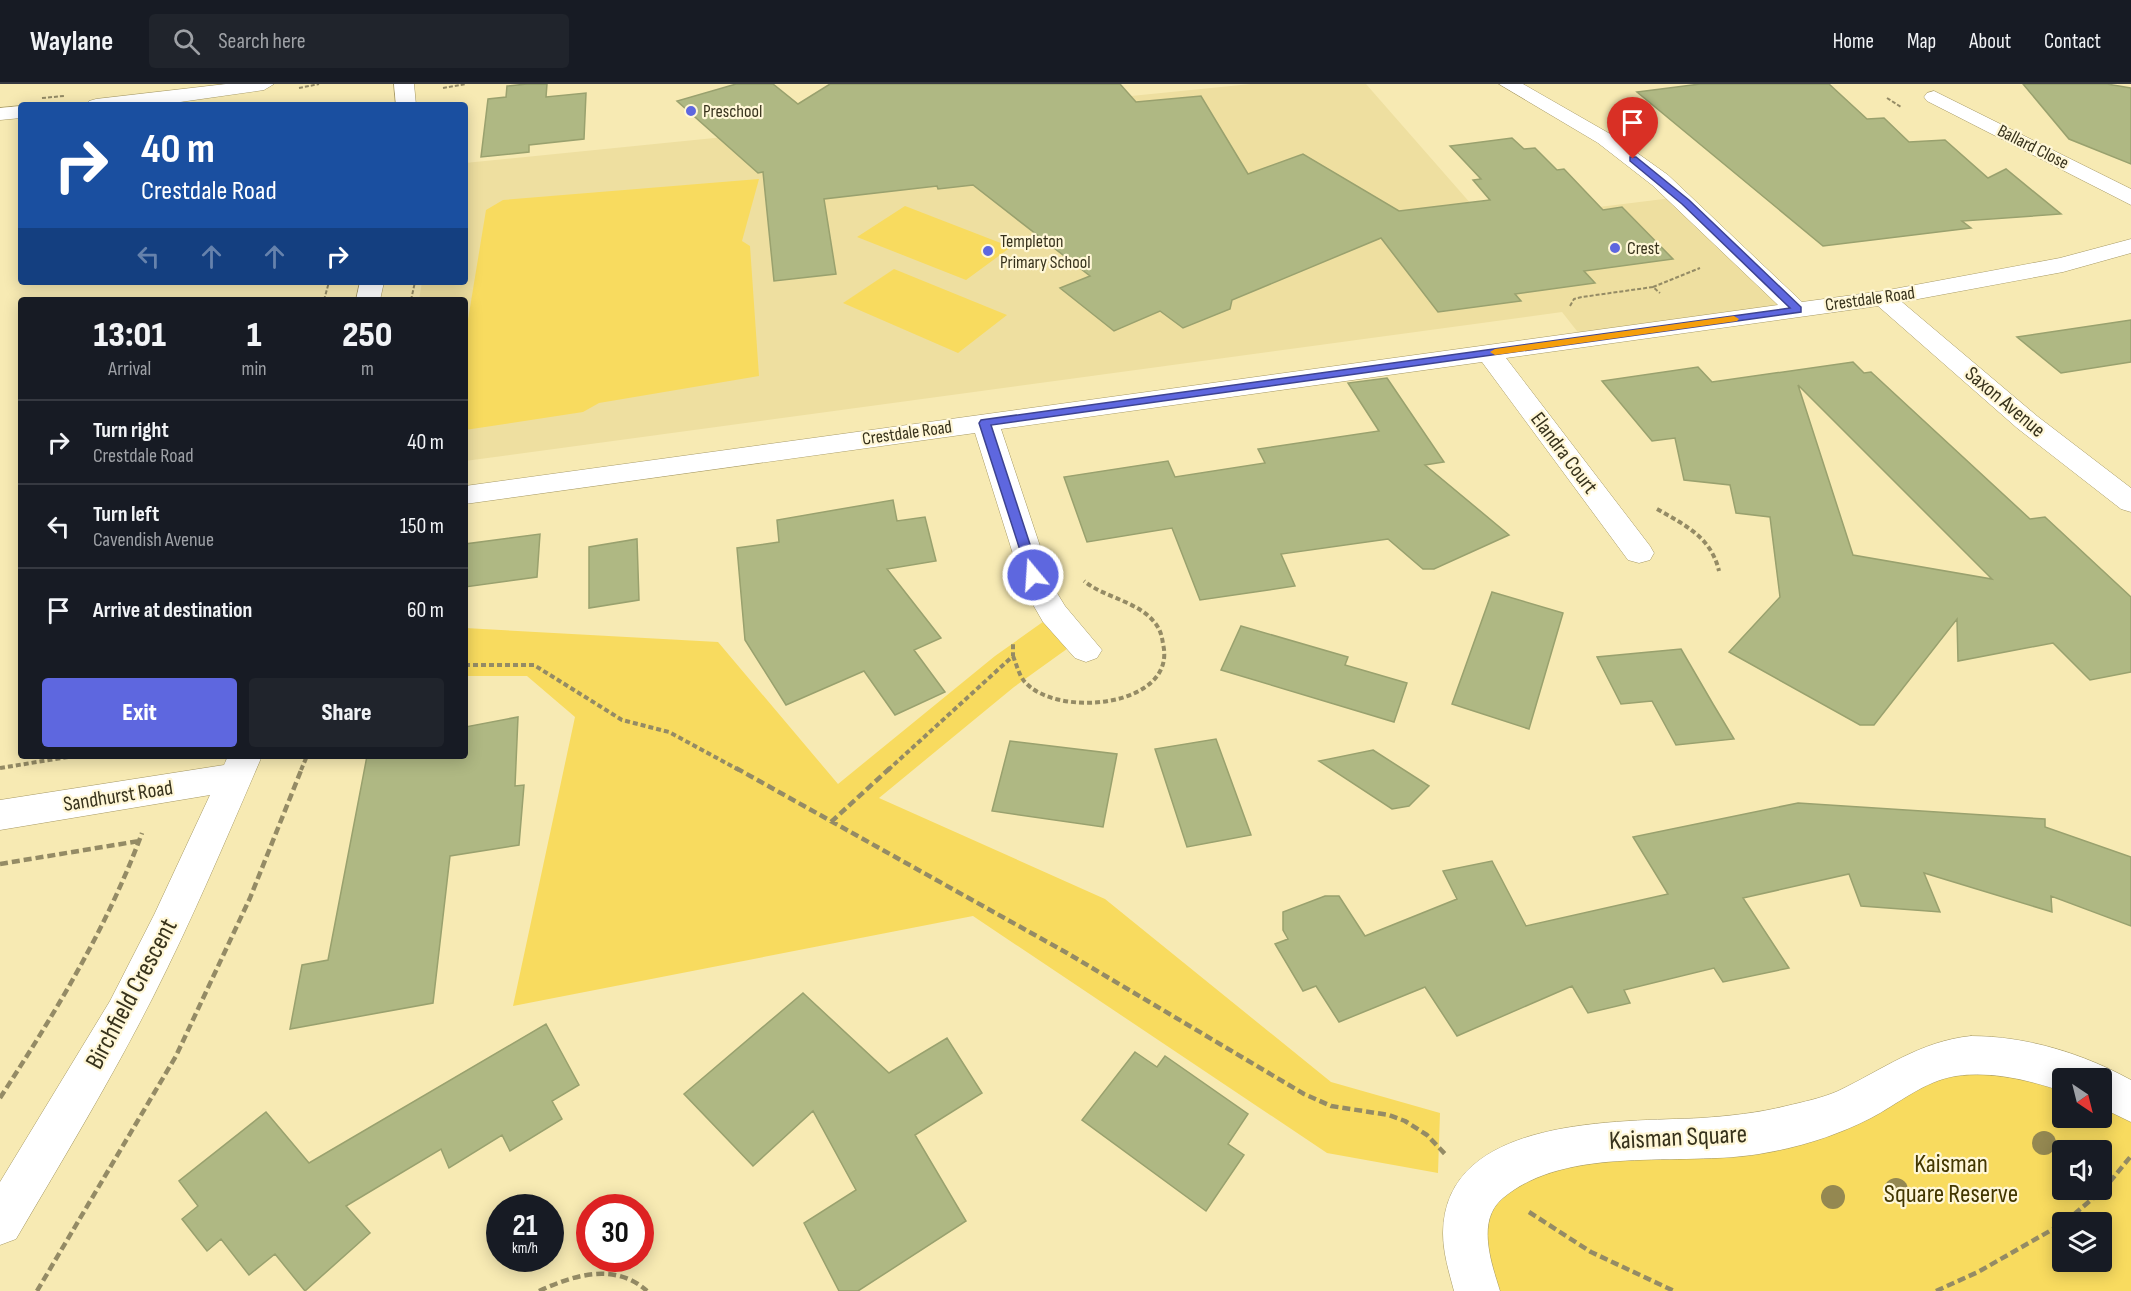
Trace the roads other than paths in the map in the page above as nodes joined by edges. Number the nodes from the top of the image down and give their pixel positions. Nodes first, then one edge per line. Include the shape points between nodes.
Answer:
1 (264, 84) edge
2 (404, 84) edge
3 (1509, 84) edge
4 (1934, 97) dead end
5 (128, 102) edge
6 (406, 102) edge
7 (18, 112) edge
8 (0, 114) edge
9 (2131, 198) edge
10 (2131, 246) edge
11 (1883, 298) junction
12 (1797, 310) junction
13 (1489, 353) junction
14 (985, 423) junction
15 (468, 495) edge
16 (2131, 502) edge
17 (1639, 553) dead end
18 (1086, 650) dead end
19 (240, 767) edge
20 (0, 815) edge
21 (2052, 1068) edge
22 (2112, 1092) edge
23 (2131, 1102) edge
24 (0, 1223) edge
25 (1477, 1291) edge

1 - 5 street
2 - 6 street
3 - 12 street via 1651,172
4 - 9 street, Ballard Close
7 - 8 street
10 - 11 street, Crestdale Road via 2017,274
11 - 12 street, Crestdale Road
11 - 16 street, Saxon Avenue via 2027,422
12 - 13 street, Crestdale Road
13 - 14 street, Crestdale Road
13 - 17 street, Elandra Court
14 - 15 street, Crestdale Road
14 - 18 street via 1039,589 1054,614
19 - 20 street, Sandhurst Road
19 - 24 street, Birchfield Crescent via 139,985 83,1087
21 - 25 street, Kaisman Square via 2025,1060 1980,1055 1953,1057 1840,1111 1766,1132 1718,1140 1577,1144 1541,1153 1487,1182 1469,1205 1465,1225 1467,1251
22 - 23 street

